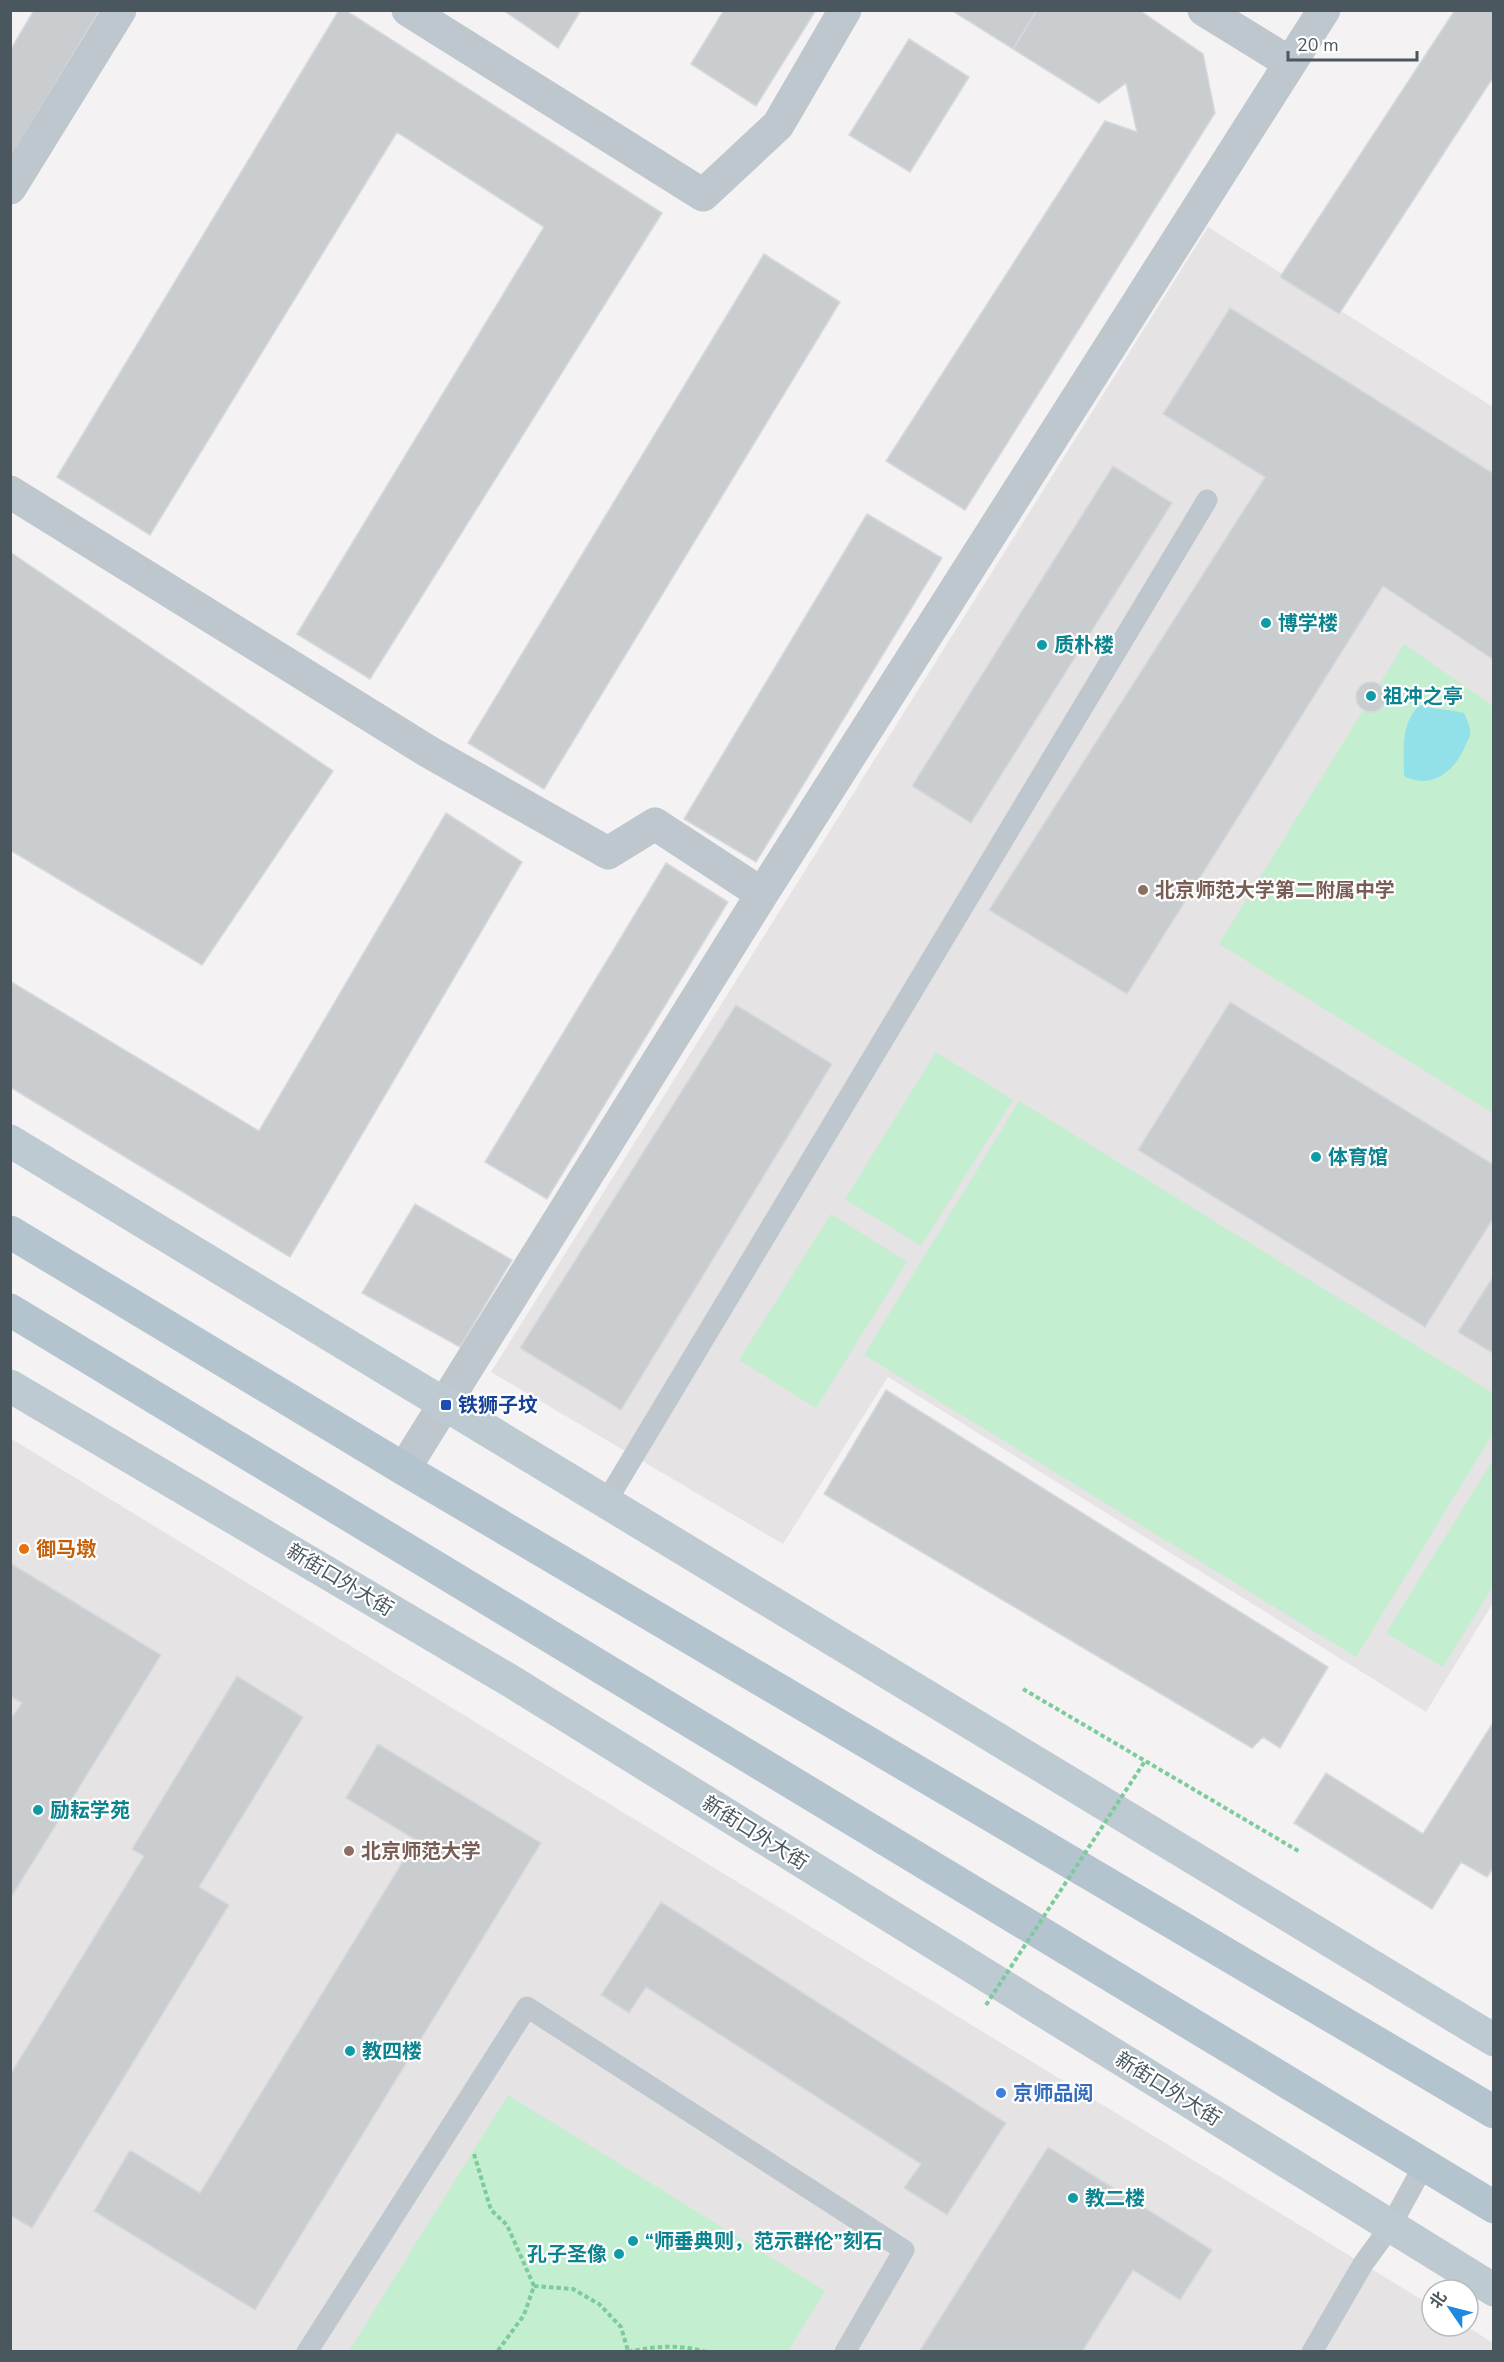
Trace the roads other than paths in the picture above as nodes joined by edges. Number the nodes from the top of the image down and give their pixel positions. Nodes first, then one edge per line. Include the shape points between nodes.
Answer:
1 (120, 10) edge
2 (408, 10) edge
3 (845, 10) edge
4 (1204, 10) edge
5 (1324, 10) edge
6 (1290, 63) junction
7 (10, 188) edge
8 (10, 492) edge
9 (1207, 500) dead end
10 (762, 894) junction
11 (10, 1141) edge
12 (10, 1232) edge
13 (10, 1310) edge
14 (10, 1386) edge
15 (446, 1405) junction
16 (404, 1469) junction
17 (606, 1502) junction
18 (1494, 2040) edge
19 (1494, 2112) edge
20 (1424, 2165) junction
21 (1494, 2207) edge
22 (1390, 2227) junction
23 (1494, 2290) edge
24 (307, 2352) edge
25 (845, 2352) edge
26 (1312, 2352) edge

1 - 7 street
2 - 3 street via 703,195 778,125
4 - 6 street
5 - 6 street
6 - 10 street
8 - 10 street via 429,752 608,852 655,824
9 - 17 lane
10 - 15 street
11 - 15 street
12 - 16 main road
13 - 20 main road
14 - 22 street, 新街口外大街 via 509,1680
15 - 16 street
15 - 17 street
16 - 19 main road
17 - 18 street
20 - 21 main road
20 - 22 lane
22 - 23 street, 新街口外大街
22 - 26 lane via 1363,2264
24 - 25 lane via 527,2007 904,2250

